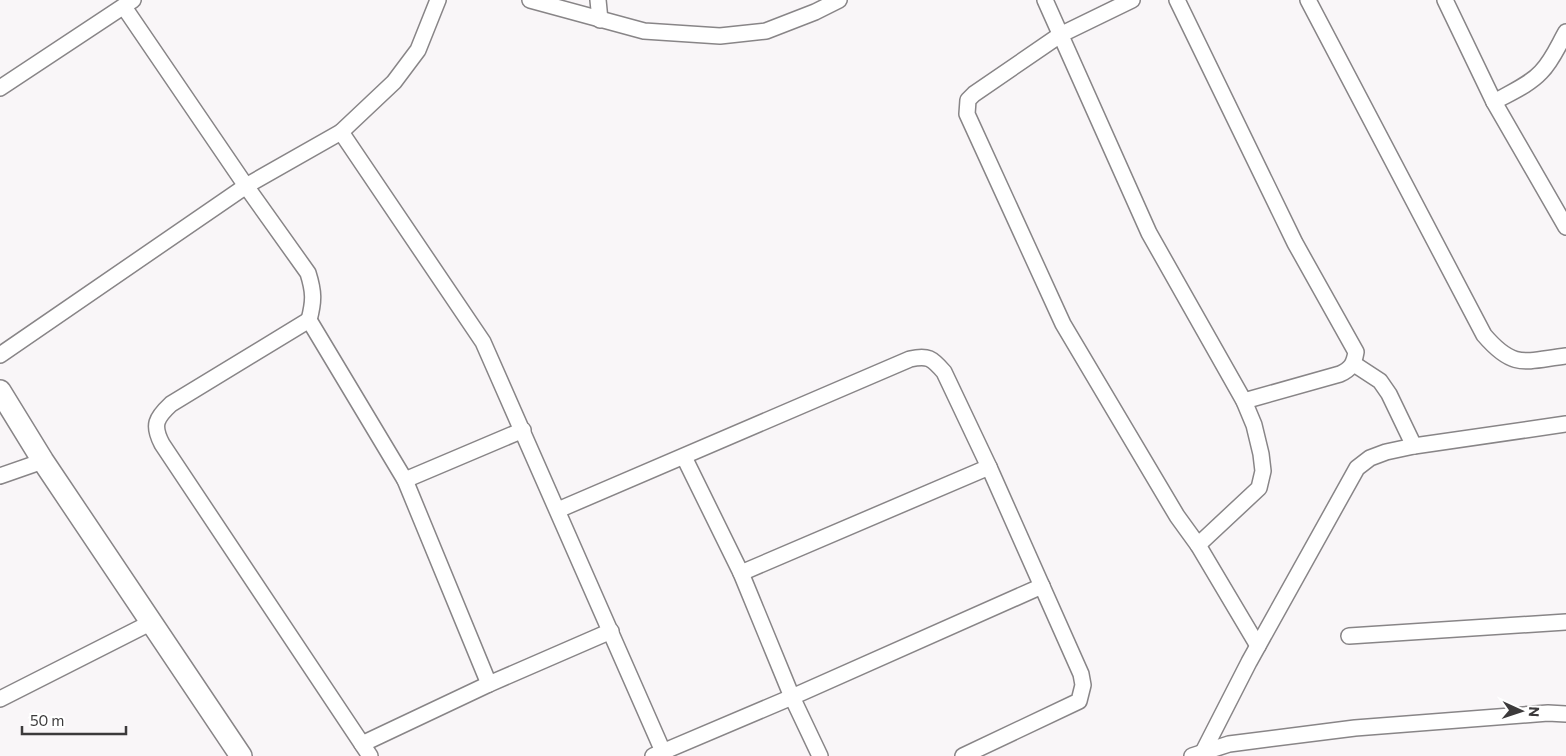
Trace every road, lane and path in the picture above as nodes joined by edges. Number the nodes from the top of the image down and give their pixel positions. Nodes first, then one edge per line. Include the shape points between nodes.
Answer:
1 (438, 0) edge
2 (530, 0) edge
3 (598, 0) edge
4 (839, 0) edge
5 (1045, 0) edge
6 (1132, 0) edge
7 (1177, 0) edge
8 (1308, 0) edge
9 (1446, 0) edge
10 (129, 3) edge
11 (600, 20) junction
12 (1566, 32) edge
13 (1060, 36) junction
14 (0, 88) edge
15 (1494, 102) junction
16 (341, 132) junction
17 (246, 186) junction
18 (1566, 227) edge
19 (309, 320) junction
20 (0, 355) edge
21 (1566, 356) edge
22 (1354, 364) junction
23 (0, 391) edge
24 (1244, 401) junction
25 (1566, 424) edge
26 (523, 430) junction
27 (1414, 446) junction
28 (684, 456) junction
29 (43, 461) junction
30 (989, 467) junction
31 (0, 476) edge
32 (405, 480) junction
33 (558, 510) junction
34 (1198, 546) junction
35 (741, 573) junction
36 (1042, 586) junction
37 (152, 622) junction
38 (1566, 622) edge
39 (611, 631) junction
40 (1349, 636) dead end
41 (1258, 646) junction
42 (489, 684) junction
43 (792, 696) junction
44 (0, 699) edge
45 (1566, 714) edge
46 (366, 750) edge
47 (660, 754) edge
48 (1197, 754) edge
49 (242, 756) edge
50 (820, 756) edge
51 (964, 756) edge

1 - 16 street via 418,50 394,82
2 - 11 street
3 - 11 street
4 - 11 street via 766,31 720,36 644,31
5 - 13 street
6 - 13 street
7 - 22 street via 1295,243 1356,352
8 - 21 street via 1484,335 1511,359
9 - 15 street
10 - 14 street
10 - 17 street
12 - 15 street via 1541,73
13 - 24 street via 1149,233
13 - 34 street via 974,94 968,100 967,114 1063,324
15 - 18 street
16 - 17 street
16 - 26 street via 483,342
17 - 19 street via 308,272 314,303
17 - 20 street
19 - 32 street
19 - 46 street via 171,404 160,415 156,426 162,444
22 - 24 street via 1340,374
22 - 27 street via 1380,381
23 - 29 street
24 - 34 street via 1261,454 1263,472 1259,488
25 - 27 street
26 - 32 street
26 - 33 street
27 - 41 street via 1370,458 1357,468
28 - 30 street via 910,359 927,358 944,372
28 - 33 street
28 - 35 street
29 - 31 street
29 - 37 street
30 - 35 street
30 - 36 street
32 - 42 street
33 - 39 street
34 - 41 street
35 - 43 street
36 - 43 street
36 - 51 street via 1081,674 1083,685 1079,701
37 - 44 street
37 - 49 street
38 - 40 street
39 - 42 street
39 - 47 street
41 - 48 street
42 - 46 street
43 - 47 street
43 - 50 street
45 - 48 street via 1355,728 1229,744

